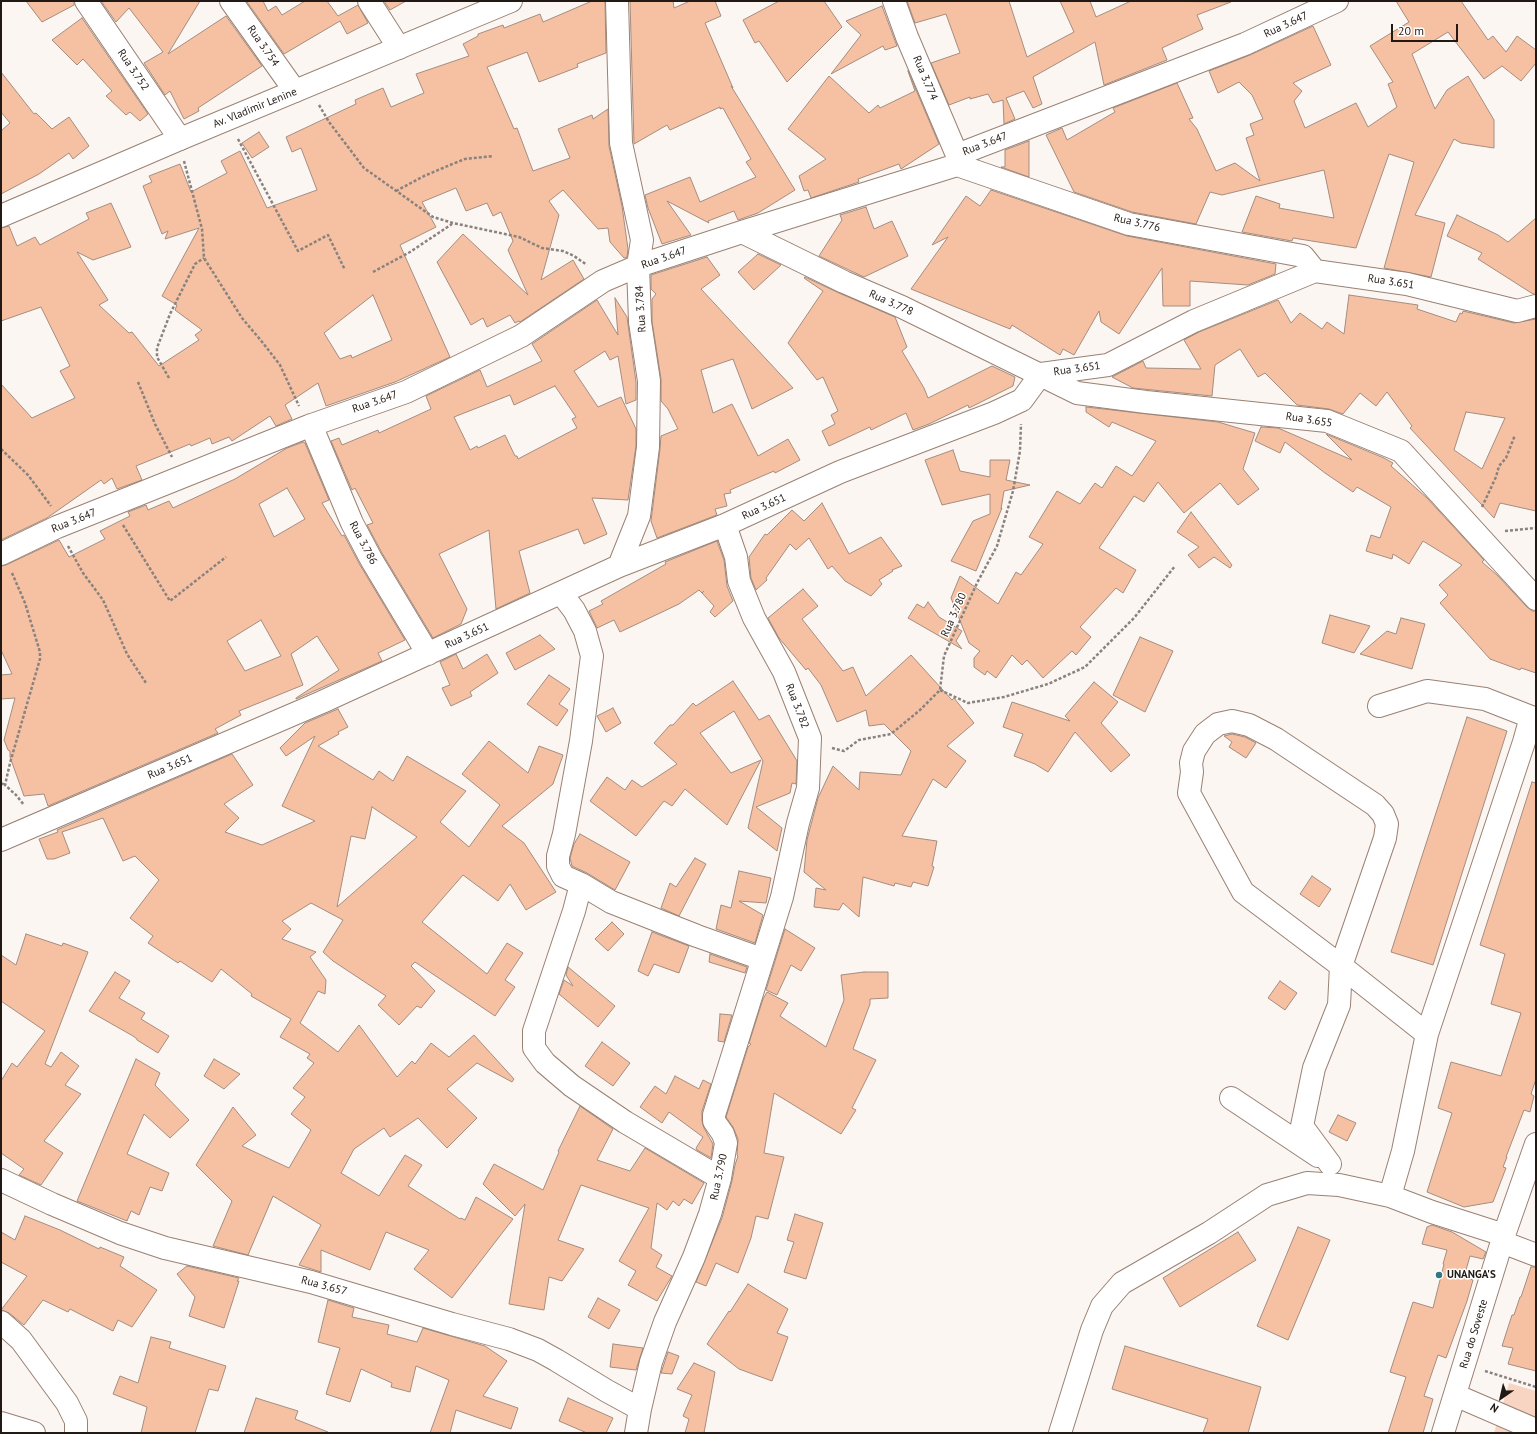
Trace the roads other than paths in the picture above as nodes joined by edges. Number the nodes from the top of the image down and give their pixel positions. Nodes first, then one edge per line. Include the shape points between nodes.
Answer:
1 (86, 1) edge
2 (231, 1) edge
3 (369, 1) edge
4 (511, 1) edge
5 (618, 1) edge
6 (894, 1) edge
7 (1337, 1) edge
8 (399, 48) junction
9 (301, 89) junction
10 (178, 139) junction
11 (957, 160) junction
12 (1, 216) edge
13 (742, 232) junction
14 (638, 266) junction
15 (1315, 271) junction
16 (1530, 311) edge
17 (1041, 374) junction
18 (310, 425) junction
19 (725, 525) junction
20 (2, 553) edge
21 (619, 566) junction
22 (561, 593) junction
23 (1536, 598) edge
24 (428, 654) junction
25 (1379, 706) dead end
26 (1, 840) edge
27 (581, 884) junction
28 (782, 897) joint
29 (762, 959) junction
30 (1341, 966) junction
31 (1427, 1034) junction
32 (1231, 1098) dead end
33 (1536, 1144) edge
34 (1330, 1164) junction
35 (720, 1178) junction
36 (1, 1180) edge
37 (1338, 1185) junction
38 (1390, 1196) junction
39 (1503, 1239) junction
40 (1536, 1255) edge
41 (1, 1322) edge
42 (1455, 1395) junction
43 (640, 1409) junction
44 (1, 1423) edge
45 (1536, 1430) edge
46 (34, 1433) edge
47 (76, 1433) edge
48 (636, 1433) edge
49 (1060, 1433) edge
50 (1443, 1433) edge

1 - 10 street, Rua 3.752
2 - 9 street, Rua 3.754
3 - 8 street
4 - 8 street, Av. Vladimir Lenine
5 - 14 street, Rua 3.784 via 621,143 642,240
6 - 11 street, Rua 3.774
7 - 11 street, Rua 3.647 via 1245,44
8 - 9 street, Av. Vladimir Lenine
9 - 10 street, Av. Vladimir Lenine
10 - 12 street, Av. Vladimir Lenine
11 - 13 street, Rua 3.647
11 - 15 street, Rua 3.776 via 1129,224 1303,256
13 - 14 street, Rua 3.647
13 - 17 street, Rua 3.778
14 - 18 street, Rua 3.647 via 603,281 521,336 406,392
14 - 21 street, Rua 3.784 via 640,322 649,381 648,447 639,516
15 - 16 street, Rua 3.651 via 1407,284
15 - 17 street, Rua 3.651 via 1194,321 1108,365
17 - 19 street, Rua 3.651 via 1022,400 840,472
17 - 23 street, Rua 3.655 via 1077,393 1327,421 1401,451
18 - 20 street, Rua 3.647 via 60,525
18 - 24 street, Rua 3.786 via 352,523
19 - 21 street, Rua 3.651
19 - 28 street, Rua 3.782 via 736,557 739,581 754,618 784,672 810,738 808,788
21 - 22 street, Rua 3.651
22 - 24 street, Rua 3.651
22 - 27 street via 585,631 592,656 581,741 558,856 562,876
24 - 26 street, Rua 3.651
25 - 31 street via 1427,691 1485,699 1531,717
27 - 29 street via 611,902
27 - 35 street via 534,1031 534,1048 545,1063 572,1086 625,1122
28 - 29 street, Rua 3.790
29 - 35 street, Rua 3.790 via 714,1115 715,1124 726,1143
30 - 30 street via 1385,838 1387,824 1383,814 1375,805 1276,739 1249,725 1232,721 1218,724 1205,734 1194,751 1190,794 1243,892
30 - 31 street
30 - 34 street via 1339,1005 1314,1068 1302,1126
31 - 38 street
32 - 34 street
33 - 39 street, Rua do Soveste
34 - 37 street
35 - 43 street, Rua 3.790 via 694,1257 650,1362
36 - 43 street, Rua 3.657 via 120,1233 165,1248 311,1282 509,1339 538,1350
37 - 38 street
37 - 49 street via 1307,1183 1268,1195 1209,1233 1122,1283 1102,1306 1092,1330
38 - 39 street
39 - 40 street
39 - 42 street, Rua do Soveste
41 - 47 street via 21,1340 68,1403 76,1421
42 - 45 street
42 - 50 street, Rua do Soveste
43 - 48 street, Rua 3.790
44 - 46 street

